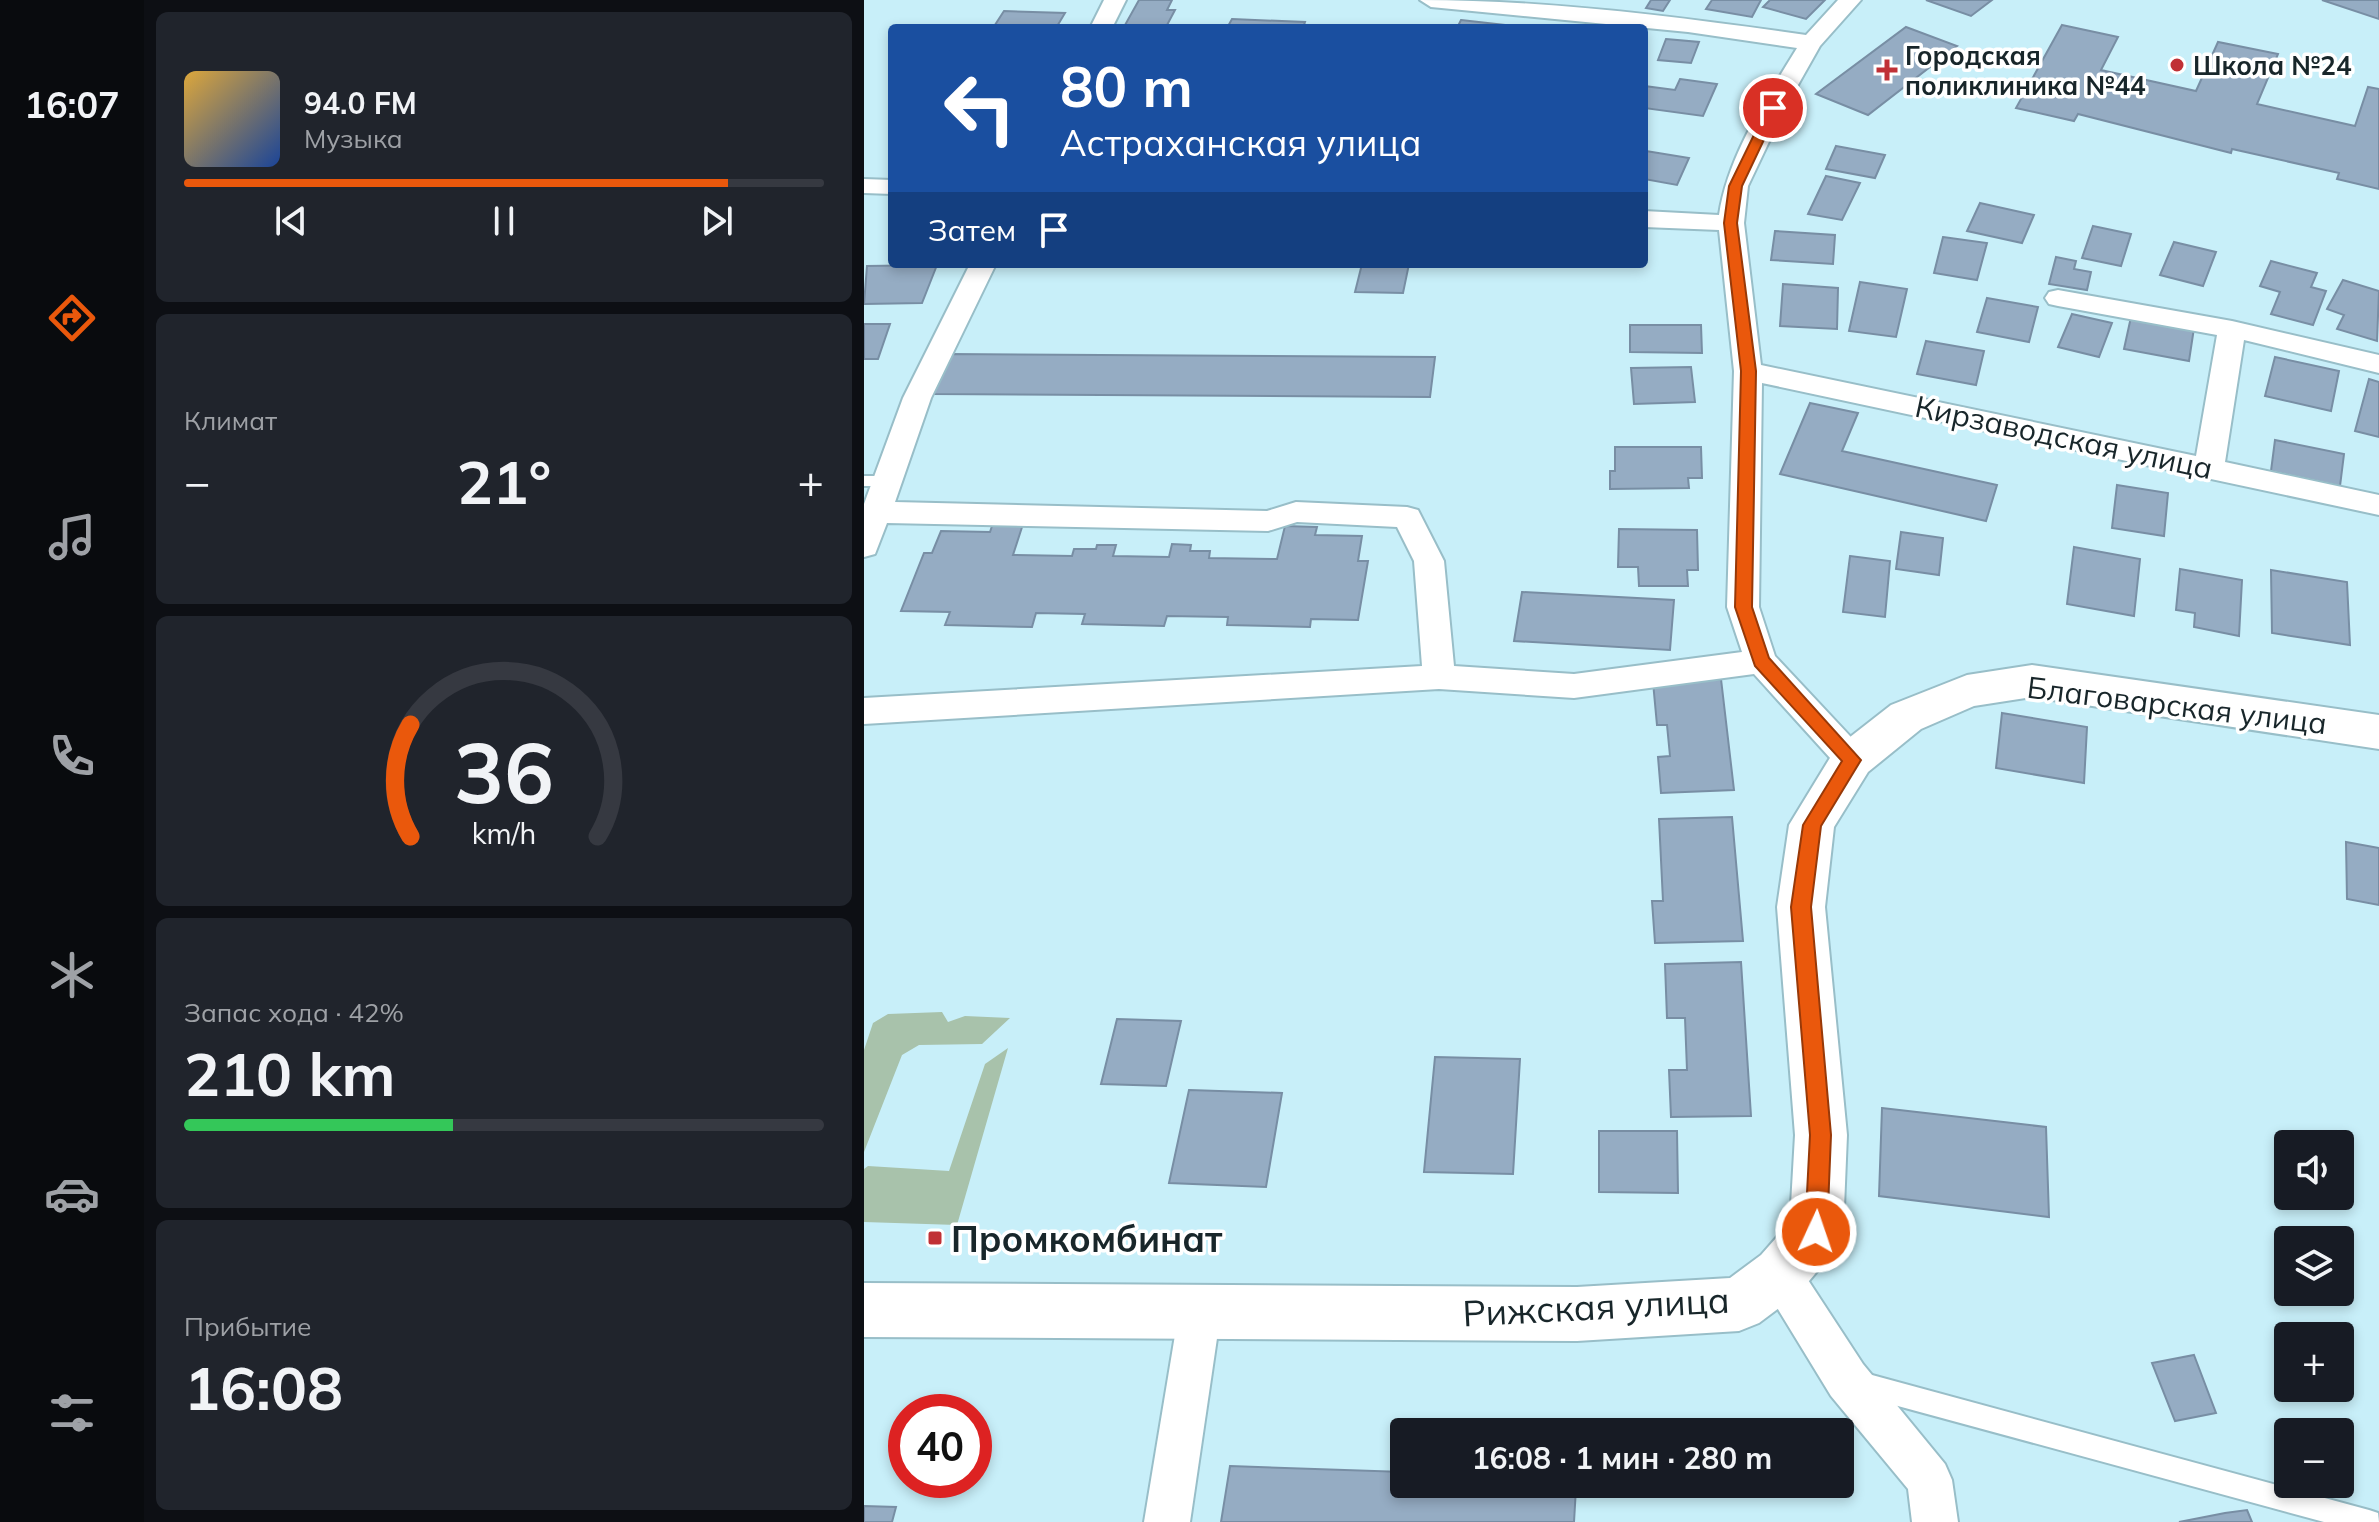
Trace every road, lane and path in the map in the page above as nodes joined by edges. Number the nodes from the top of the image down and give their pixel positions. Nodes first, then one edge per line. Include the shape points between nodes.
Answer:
1 (1115, 0) edge
2 (1431, 0) edge
3 (1850, 0) edge
4 (1103, 24) edge
5 (1811, 43) junction
6 (864, 186) edge
7 (888, 187) edge
8 (1648, 219) edge
9 (1731, 223) junction
10 (981, 268) edge
11 (2058, 298) dead end
12 (2232, 329) junction
13 (2379, 364) edge
14 (1748, 371) junction
15 (2209, 468) junction
16 (875, 481) edge
17 (2379, 505) edge
18 (873, 512) junction
19 (864, 546) edge
20 (1761, 661) junction
21 (1439, 677) junction
22 (864, 711) edge
23 (2379, 732) edge
24 (1852, 760) junction
25 (1780, 1274) junction
26 (864, 1310) edge
27 (1200, 1311) junction
28 (1847, 1380) junction
29 (1167, 1522) edge
30 (1935, 1522) edge
31 (2369, 1522) edge

1 - 4 street
2 - 5 street via 1688,25
3 - 5 street
5 - 9 street via 1736,186
6 - 7 street
8 - 9 street
9 - 14 street
10 - 16 street
11 - 12 street
12 - 13 street
12 - 15 street
14 - 15 street, Кирзаводская улица
14 - 20 street via 1743,607
15 - 17 street, Кирзаводская улица
16 - 18 street
18 - 19 street
18 - 21 street via 1268,521 1296,512 1407,517 1429,561
20 - 21 street via 1574,686
20 - 24 street
21 - 22 street
23 - 24 street, Благоварская улица via 2032,681 1967,691 1906,717
24 - 25 street, Рижская улица via 1812,825 1808,853 1801,907 1821,1135 1816,1232
25 - 27 street, Рижская улица via 1739,1304 1577,1314
25 - 28 street
26 - 27 street, Рижская улица
27 - 29 street
28 - 30 street via 1929,1480
28 - 31 lane

